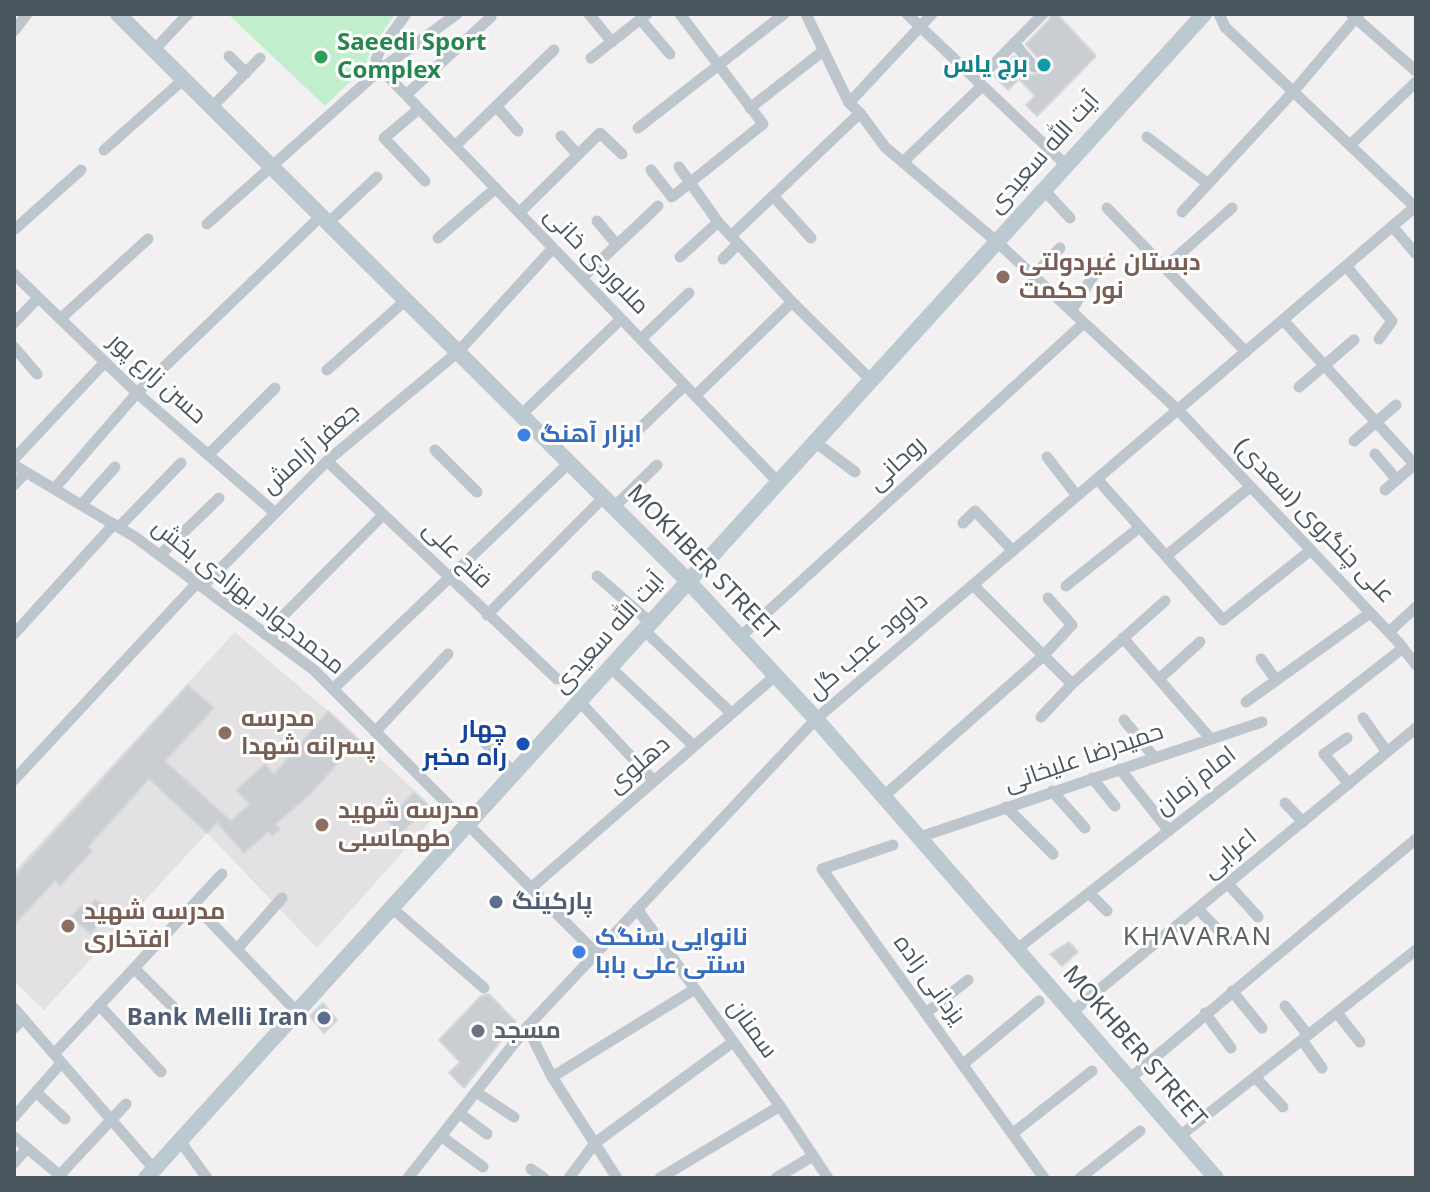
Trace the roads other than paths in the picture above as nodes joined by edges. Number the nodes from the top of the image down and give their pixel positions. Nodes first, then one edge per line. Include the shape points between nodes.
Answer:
1 (27, 14) edge
2 (118, 14) edge
3 (188, 14) edge
4 (406, 14) edge
5 (457, 14) edge
6 (589, 14) edge
7 (680, 14) edge
8 (784, 14) edge
9 (907, 14) edge
10 (932, 14) edge
11 (1043, 14) edge
12 (1204, 14) edge
13 (1219, 14) edge
14 (1355, 15) edge
15 (811, 16) edge
16 (491, 17) dead end
17 (643, 17) edge
18 (920, 27) junction
19 (14, 31) edge
20 (612, 42) junction
21 (1014, 43) junction
22 (154, 50) junction
23 (554, 50) dead end
24 (823, 51) junction
25 (670, 54) dead end
26 (229, 56) dead end
27 (260, 58) dead end
28 (591, 58) dead end
29 (718, 65) junction
30 (1034, 67) dead end
31 (381, 69) junction
32 (1416, 71) edge
33 (246, 73) junction
34 (184, 79) junction
35 (1416, 82) edge
36 (980, 83) junction
37 (1293, 92) junction
38 (406, 95) junction
39 (849, 103) junction
40 (496, 106) junction
41 (212, 107) junction
42 (750, 108) junction
43 (419, 109) junction
44 (860, 113) junction
45 (638, 128) dead end
46 (518, 131) dead end
47 (561, 136) dead end
48 (1147, 137) dead end
49 (1350, 145) junction
50 (455, 146) junction
51 (104, 150) dead end
52 (622, 154) dead end
53 (578, 155) junction
54 (903, 162) junction
55 (1066, 165) junction
56 (271, 166) junction
57 (679, 167) dead end
58 (81, 170) dead end
59 (651, 170) dead end
60 (377, 177) dead end
61 (425, 181) dead end
62 (1207, 183) junction
63 (690, 184) junction
64 (496, 188) junction
65 (1044, 190) junction
66 (773, 196) junction
67 (658, 206) dead end
68 (1416, 207) edge
69 (1107, 208) dead end
70 (1232, 208) dead end
71 (1182, 212) dead end
72 (519, 213) junction
73 (1070, 218) dead end
74 (325, 219) junction
75 (597, 221) dead end
76 (718, 222) junction
77 (207, 224) dead end
78 (1392, 226) junction
79 (14, 230) edge
80 (438, 238) dead end
81 (811, 238) dead end
82 (148, 239) dead end
83 (734, 240) junction
84 (997, 242) junction
85 (617, 245) junction
86 (553, 248) junction
87 (1060, 248) dead end
88 (1416, 254) edge
89 (680, 257) dead end
90 (723, 259) dead end
91 (1102, 262) dead end
92 (1346, 266) junction
93 (1164, 268) junction
94 (14, 274) edge
95 (1033, 276) junction
96 (582, 278) junction
97 (689, 293) dead end
98 (38, 298) junction
99 (406, 300) junction
100 (792, 302) junction
101 (1071, 311) junction
102 (60, 319) junction
103 (621, 319) junction
104 (1283, 320) junction
105 (14, 323) edge
106 (1084, 323) junction
107 (641, 339) junction
108 (1379, 339) dead end
109 (1354, 340) dead end
110 (14, 347) edge
111 (458, 352) junction
112 (1246, 352) junction
113 (105, 362) junction
114 (1325, 366) junction
115 (327, 370) dead end
116 (37, 374) dead end
117 (871, 380) junction
118 (685, 385) junction
119 (1299, 387) dead end
120 (275, 388) dead end
121 (137, 393) junction
122 (695, 396) junction
123 (1396, 405) dead end
124 (1178, 410) junction
125 (521, 415) junction
126 (1376, 421) junction
127 (632, 436) dead end
128 (1354, 441) dead end
129 (815, 442) junction
130 (435, 450) dead end
131 (209, 454) junction
132 (1375, 454) dead end
133 (1047, 457) dead end
134 (327, 461) junction
135 (14, 462) edge
136 (181, 463) dead end
137 (569, 463) junction
138 (1415, 464) edge
139 (657, 465) dead end
140 (115, 467) dead end
141 (26, 472) junction
142 (855, 472) dead end
143 (1097, 479) junction
144 (1397, 480) junction
145 (778, 482) junction
146 (14, 485) edge
147 (1250, 487) junction
148 (54, 489) junction
149 (1385, 490) dead end
150 (477, 492) dead end
151 (1077, 496) junction
152 (219, 498) dead end
153 (609, 502) junction
154 (81, 505) junction
155 (274, 512) junction
156 (383, 515) junction
157 (963, 523) dead end
158 (116, 526) junction
159 (1140, 527) junction
160 (1311, 550) junction
161 (1013, 551) junction
162 (160, 555) junction
163 (1166, 556) junction
164 (597, 576) dead end
165 (449, 578) junction
166 (688, 581) junction
167 (199, 585) junction
168 (973, 585) junction
169 (1066, 586) dead end
170 (1048, 598) dead end
171 (1165, 601) dead end
172 (1416, 607) edge
173 (1370, 613) junction
174 (487, 615) junction
175 (647, 626) junction
176 (1389, 632) junction
177 (14, 634) edge
178 (265, 634) junction
179 (740, 637) junction
180 (1123, 638) junction
181 (1200, 642) dead end
182 (1403, 648) junction
183 (448, 654) dead end
184 (1043, 656) junction
185 (1261, 659) dead end
186 (1416, 665) edge
187 (610, 667) junction
188 (776, 675) junction
189 (557, 679) dead end
190 (1159, 679) junction
191 (1276, 680) junction
192 (1072, 684) junction
193 (333, 689) junction
194 (579, 701) junction
195 (1246, 702) dead end
196 (731, 713) junction
197 (1041, 717) dead end
198 (1363, 718) dead end
199 (816, 719) junction
200 (1124, 720) dead end
201 (1262, 722) dead end
202 (1416, 728) edge
203 (375, 732) junction
204 (1347, 738) dead end
205 (1211, 739) junction
206 (483, 741) dead end
207 (694, 746) junction
208 (1387, 752) junction
209 (1154, 757) junction
210 (1120, 769) junction
211 (514, 773) junction
212 (1092, 778) junction
213 (14, 780) edge
214 (654, 781) junction
215 (1349, 784) junction
216 (1052, 791) junction
217 (884, 796) junction
218 (1285, 803) dead end
219 (1115, 806) dead end
220 (1006, 807) junction
221 (1303, 822) junction
222 (467, 825) junction
223 (1085, 828) dead end
224 (1169, 831) junction
225 (920, 837) junction
226 (1416, 839) edge
227 (893, 845) dead end
228 (1053, 854) dead end
229 (222, 874) dead end
230 (1229, 885) junction
231 (531, 888) junction
232 (1089, 893) junction
233 (282, 898) dead end
234 (393, 909) junction
235 (637, 909) junction
236 (1198, 909) junction
237 (1107, 911) dead end
238 (203, 914) dead end
239 (1258, 917) dead end
240 (1227, 939) dead end
241 (237, 949) junction
242 (1017, 949) junction
243 (1416, 950) edge
244 (596, 953) junction
245 (134, 968) junction
246 (968, 980) dead end
247 (484, 988) dead end
248 (695, 989) junction
249 (1232, 991) junction
250 (1039, 1001) dead end
251 (99, 1005) junction
252 (1285, 1006) dead end
253 (14, 1008) edge
254 (178, 1012) dead end
255 (297, 1012) junction
256 (1072, 1012) junction
257 (926, 1013) junction
258 (1205, 1013) junction
259 (1337, 1013) junction
260 (23, 1018) junction
261 (527, 1027) junction
262 (14, 1028) edge
263 (1262, 1028) dead end
264 (1305, 1037) junction
265 (733, 1042) junction
266 (1360, 1042) dead end
267 (1231, 1048) dead end
268 (58, 1058) junction
269 (962, 1065) junction
270 (1322, 1068) dead end
271 (1092, 1071) dead end
272 (161, 1072) dead end
273 (552, 1077) junction
274 (1255, 1077) junction
275 (1129, 1079) junction
276 (36, 1092) junction
277 (476, 1092) junction
278 (126, 1104) dead end
279 (780, 1106) junction
280 (1283, 1107) dead end
281 (459, 1113) junction
282 (14, 1117) edge
283 (514, 1117) dead end
284 (65, 1119) dead end
285 (111, 1120) junction
286 (1140, 1131) dead end
287 (487, 1134) dead end
288 (1012, 1134) junction
289 (441, 1136) junction
290 (1180, 1136) junction
291 (14, 1137) edge
292 (180, 1141) junction
293 (595, 1143) junction
294 (27, 1148) junction
295 (813, 1156) junction
296 (14, 1163) edge
297 (483, 1167) dead end
298 (531, 1169) dead end
299 (150, 1174) edge
300 (60, 1177) edge
301 (207, 1178) edge
302 (408, 1178) edge
303 (544, 1178) edge
304 (569, 1178) edge
305 (617, 1178) edge
306 (660, 1178) edge
307 (776, 1178) edge
308 (828, 1178) edge
309 (1044, 1178) edge
310 (1080, 1178) edge
311 (1216, 1178) edge

1 - 19 street
2 - 22 main road, MOKHBER STREET
3 - 22 street
4 - 31 street via 380,50 376,60
5 - 31 street
6 - 20 street
7 - 29 street
8 - 29 street
9 - 18 street
10 - 18 street
11 - 21 street
12 - 55 main road, آیت الله سعیدی
13 - 37 street via 1225,27
14 - 32 street
14 - 37 street
15 - 24 street
16 - 38 street
17 - 20 street
17 - 25 street
18 - 36 street
18 - 39 street
20 - 28 street
21 - 30 street
21 - 36 street
22 - 34 main road, MOKHBER STREET
23 - 40 street
24 - 39 street
24 - 42 street
26 - 33 street
27 - 33 street
29 - 42 street
29 - 45 street
31 - 38 street, ملاوردی خانی
31 - 56 street
33 - 41 street
34 - 41 main road, MOKHBER STREET
34 - 51 street
35 - 49 street
36 - 54 street
36 - 55 street
37 - 49 street
37 - 62 street
38 - 43 street, ملاوردی خانی
39 - 44 street, علی چنگروی (سعدی)
40 - 46 street
40 - 50 street
41 - 56 main road, MOKHBER STREET
42 - 63 street via 763,124
43 - 50 street, ملاوردی خانی
43 - 61 street via 384,138
44 - 54 street, علی چنگروی (سعدی)
44 - 66 street
47 - 53 street
48 - 62 street
49 - 68 street
50 - 64 street, ملاوردی خانی
52 - 53 street via 600,133
53 - 72 street
54 - 84 street, علی چنگروی (سعدی)
55 - 65 main road, آیت الله سعیدی
56 - 74 main road, MOKHBER STREET
56 - 77 street
57 - 63 street
58 - 79 street
59 - 63 street via 672,197
60 - 74 street
62 - 71 street
63 - 76 street
64 - 72 street, ملاوردی خانی
64 - 80 street
65 - 73 street
65 - 84 main road, آیت الله سعیدی
66 - 81 street
66 - 83 street
67 - 85 street
68 - 78 street, داوود عجب گل
69 - 93 street
70 - 93 street
72 - 86 street, ملاوردی خانی
74 - 99 main road, MOKHBER STREET
74 - 121 street
75 - 85 street
76 - 83 street
76 - 89 street
78 - 88 street
78 - 92 street, داوود عجب گل
82 - 102 street
83 - 90 street
83 - 100 street
84 - 95 street, علی چنگروی (سعدی)
84 - 117 main road, آیت الله سعیدی
85 - 96 street
86 - 96 street, ملاوردی خانی
86 - 111 street, جعفر آرامش
87 - 95 street
91 - 101 street
92 - 104 street, داوود عجب گل
92 - 108 street via 1392,321
93 - 112 street
94 - 98 street, حسن زارع پور
95 - 101 street, علی چنگروی (سعدی)
96 - 103 street, ملاوردی خانی
97 - 107 street
98 - 102 street, حسن زارع پور
98 - 105 street
99 - 111 main road, MOKHBER STREET
99 - 115 street
100 - 117 street
100 - 122 street
101 - 106 street, علی چنگروی (سعدی)
102 - 113 street, حسن زارع پور
103 - 107 street, ملاوردی خانی
103 - 125 street
104 - 112 street, داوود عجب گل
104 - 114 street
106 - 124 street, علی چنگروی (سعدی)
106 - 179 street, روحانی
107 - 118 street, ملاوردی خانی
109 - 114 street
110 - 116 street
111 - 125 main road, MOKHBER STREET
111 - 134 street, جعفر آرامش
112 - 124 street, داوود عجب گل
113 - 121 street, حسن زارع پور
113 - 135 street
114 - 119 street
114 - 126 street
117 - 129 main road, آیت الله سعیدی
118 - 122 street, ملاوردی خانی
118 - 127 street
120 - 131 street
121 - 131 street, حسن زارع پور
121 - 148 street
122 - 145 street, ملاوردی خانی
123 - 126 street
124 - 143 street, داوود عجب گل
124 - 147 street, علی چنگروی (سعدی)
125 - 137 main road, MOKHBER STREET
126 - 128 street
126 - 138 street
129 - 142 street
129 - 145 main road, آیت الله سعیدی
130 - 150 street
131 - 155 street, حسن زارع پور
132 - 144 street
133 - 151 street
134 - 155 street, جعفر آرامش
134 - 156 street, فتح علی
135 - 141 street, محمدجواد بهزادی بخش
136 - 158 street
137 - 153 main road, MOKHBER STREET
137 - 165 street
138 - 144 street
139 - 153 street
140 - 154 street
141 - 146 street
141 - 148 street, محمدجواد بهزادی بخش
143 - 151 street, داوود عجب گل
143 - 159 street
144 - 149 street
145 - 166 main road, آیت الله سعیدی
147 - 160 street, علی چنگروی (سعدی)
147 - 163 street
148 - 154 street, محمدجواد بهزادی بخش
151 - 161 street, داوود عجب گل
152 - 162 street
153 - 166 main road, MOKHBER STREET
153 - 174 street
154 - 158 street, محمدجواد بهزادی بخش
155 - 167 street, جعفر آرامش
156 - 165 street, فتح علی
156 - 178 street
157 - 161 street via 975,511
158 - 162 street, محمدجواد بهزادی بخش
158 - 177 street
159 - 163 street
159 - 169 street
160 - 163 street via 1223,620
160 - 173 street, علی چنگروی (سعدی)
161 - 168 street, داوود عجب گل
162 - 167 street, محمدجواد بهزادی بخش
164 - 175 street
165 - 174 street, فتح علی
165 - 193 street
166 - 175 main road, آیت الله سعیدی
166 - 179 main road, MOKHBER STREET
167 - 178 street, محمدجواد بهزادی بخش
167 - 213 street, جعفر آرامش
168 - 184 street
168 - 199 street, داوود عجب گل
170 - 184 street via 1072,625
171 - 180 street
172 - 176 street
173 - 176 street, علی چنگروی (سعدی)
173 - 191 street
174 - 189 street, فتح علی
175 - 187 main road, آیت الله سعیدی
175 - 196 street
176 - 182 street, علی چنگروی (سعدی)
178 - 193 street, محمدجواد بهزادی بخش
179 - 188 main road, MOKHBER STREET
180 - 190 street
180 - 192 street
181 - 190 street
182 - 186 street, علی چنگروی (سعدی)
182 - 224 street, امام زمان
183 - 203 street
184 - 192 street
184 - 217 street
185 - 191 street
187 - 194 main road, آیت الله سعیدی
187 - 207 street
188 - 196 street, دهلوی
188 - 199 main road, MOKHBER STREET
190 - 205 street
191 - 195 street
192 - 197 street
193 - 203 street, محمدجواد بهزادی بخش
194 - 211 main road, آیت الله سعیدی
194 - 214 street
196 - 207 street, دهلوی
198 - 208 street
199 - 217 main road, MOKHBER STREET
199 - 235 street, داوود عجب گل
200 - 209 street
201 - 205 street, حمیدرضا علیخانی
202 - 208 street, اعرابی
203 - 222 street, محمدجواد بهزادی بخش
204 - 215 street via 1324,754
205 - 209 street, حمیدرضا علیخانی
206 - 211 street
207 - 214 street, دهلوی
208 - 215 street, اعرابی
209 - 210 street, حمیدرضا علیخانی
210 - 212 street, حمیدرضا علیخانی
210 - 224 street
211 - 222 main road, آیت الله سعیدی
212 - 216 street, حمیدرضا علیخانی
212 - 219 street
214 - 231 street, دهلوی
215 - 221 street, اعرابی
216 - 220 street, حمیدرضا علیخانی
216 - 223 street
217 - 225 main road, MOKHBER STREET
218 - 221 street
220 - 225 street, حمیدرضا علیخانی
220 - 228 street
221 - 230 street, اعرابی
222 - 231 street, محمدجواد بهزادی بخش
222 - 234 main road, آیت الله سعیدی
224 - 232 street, امام زمان
225 - 242 main road, MOKHBER STREET
226 - 249 street
227 - 257 street, یزدانی زاده via 822,869
229 - 245 street
230 - 236 street, اعرابی
230 - 239 street
231 - 244 street, محمدجواد بهزادی بخش
232 - 237 street
232 - 242 street, امام زمان
233 - 241 street
234 - 247 street
234 - 255 main road, آیت الله سعیدی
235 - 244 street, داوود عجب گل
235 - 248 street, سمنان
236 - 240 street
236 - 256 street, اعرابی
238 - 241 street
241 - 255 street
242 - 256 main road, MOKHBER STREET
243 - 259 street
244 - 261 street, داوود عجب گل
245 - 251 street
245 - 254 street
246 - 257 street
248 - 265 street, سمنان
248 - 273 street
249 - 258 street
249 - 263 street
250 - 269 street
251 - 268 street
251 - 272 street
252 - 264 street
253 - 260 street
255 - 292 main road, آیت الله سعیدی
256 - 275 main road, MOKHBER STREET
257 - 269 street, یزدانی زاده
258 - 267 street
258 - 275 street
259 - 264 street
259 - 266 street
260 - 262 street
260 - 268 street
261 - 273 street
261 - 277 street, داوود عجب گل
264 - 270 street
264 - 274 street
265 - 279 street, سمنان
265 - 293 street
268 - 276 street
268 - 285 street
269 - 288 street, یزدانی زاده
271 - 288 street
273 - 293 street
274 - 280 street
274 - 290 street
275 - 290 main road, MOKHBER STREET
276 - 282 street
276 - 284 street
277 - 281 street, داوود عجب گل
277 - 283 street
278 - 285 street
279 - 295 street, سمنان
279 - 306 street
281 - 287 street
281 - 289 street, داوود عجب گل
285 - 299 street
285 - 300 street
286 - 310 street
288 - 309 street, یزدانی زاده
289 - 297 street
289 - 302 street, داوود عجب گل
290 - 311 main road, MOKHBER STREET
291 - 294 street
292 - 299 main road, آیت الله سعیدی
292 - 301 street
293 - 304 street
293 - 305 street
294 - 296 street
294 - 300 street
295 - 307 street
295 - 308 street, سمنان
298 - 303 street

